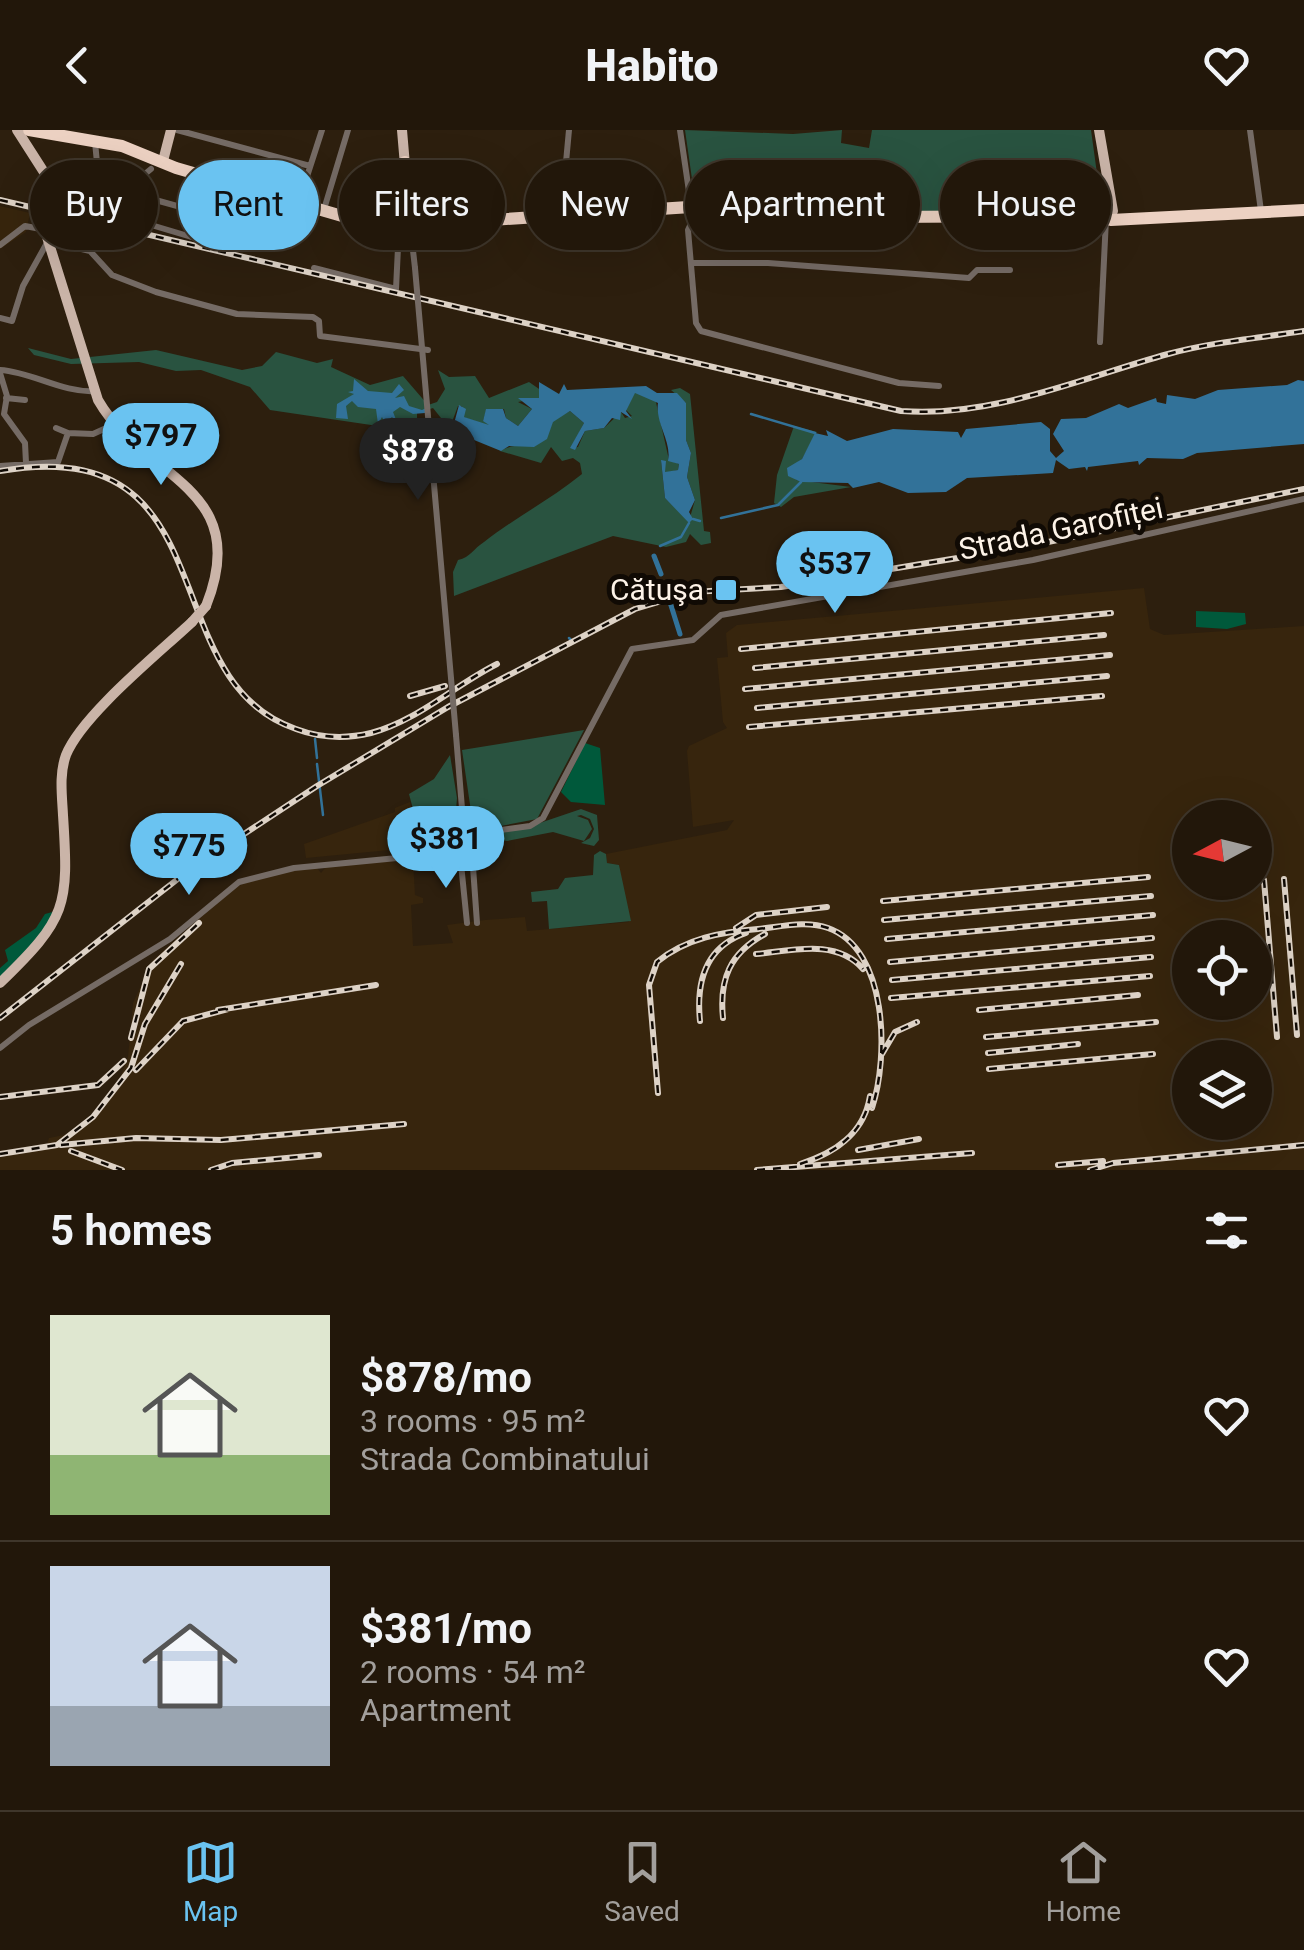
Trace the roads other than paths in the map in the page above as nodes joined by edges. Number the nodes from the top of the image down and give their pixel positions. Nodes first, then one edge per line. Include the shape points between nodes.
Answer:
1 (17, 130) edge
2 (74, 130) edge
3 (174, 130) edge
4 (322, 130) edge
5 (348, 130) edge
6 (402, 130) edge
7 (569, 130) edge
8 (680, 130) edge
9 (1098, 130) edge
10 (1250, 130) edge
11 (36, 131) edge
12 (90, 136) edge
13 (35, 160) edge
14 (148, 160) edge
15 (287, 160) edge
16 (312, 160) edge
17 (405, 160) edge
18 (566, 160) edge
19 (1103, 160) edge
20 (158, 163) edge
21 (685, 165) edge
22 (319, 205) edge
23 (324, 206) junction
24 (339, 210) edge
25 (1304, 210) edge
26 (1262, 213) junction
27 (1111, 214) edge
28 (30, 229) edge
29 (0, 245) edge
30 (40, 250) edge
31 (51, 250) edge
32 (87, 250) edge
33 (403, 250) edge
34 (412, 250) edge
35 (691, 250) edge
36 (1108, 250) edge
37 (692, 263) junction
38 (314, 268) dead end
39 (1010, 270) dead end
40 (0, 318) edge
41 (1100, 342) dead end
42 (428, 350) dead end
43 (0, 374) edge
44 (940, 386) dead end
45 (94, 392) junction
46 (6, 398) junction
47 (25, 400) dead end
48 (2, 413) edge
49 (116, 424) junction
50 (56, 428) dead end
51 (68, 433) junction
52 (26, 463) junction
53 (0, 466) edge
54 (1304, 499) edge
55 (464, 831) junction
56 (461, 850) junction
57 (436, 854) junction
58 (475, 903) junction
59 (465, 904) junction
60 (477, 922) dead end
61 (467, 924) dead end
62 (0, 983) edge
63 (0, 1048) edge

1 - 13 main road
2 - 12 street
3 - 15 street
3 - 20 main road
4 - 16 street
5 - 23 street
6 - 17 main road
7 - 18 street
8 - 21 street
9 - 19 main road
10 - 26 street
11 - 12 highway
12 - 14 highway
22 - 23 highway
23 - 24 highway
25 - 26 highway
26 - 27 highway
28 - 29 street via 24,226
30 - 40 street via 12,320
31 - 45 main road
32 - 42 street via 112,275 156,292 237,314 313,317 320,336 350,343
33 - 38 street via 396,289
34 - 55 street, bridge
35 - 37 street
36 - 41 street
37 - 39 street via 969,278 977,270
37 - 44 street via 696,323 704,332 899,384
43 - 45 street via 29,373 76,392
43 - 46 street
45 - 49 main road
46 - 47 street
46 - 48 street
48 - 52 street via 25,442
49 - 51 street via 93,434
49 - 62 main road, bridge via 208,512 218,549 206,606 69,749 62,774 62,906 45,938
50 - 51 street
51 - 52 street via 60,460
52 - 53 street
54 - 55 street, Strada Garofiței via 1050,556 721,615 693,640 632,649 540,822
55 - 56 street
55 - 57 street via 454,848
56 - 57 street
56 - 58 street via 466,857 472,853
56 - 59 street
57 - 63 street via 294,868 239,882 170,939
58 - 59 street
58 - 60 street
59 - 61 street

